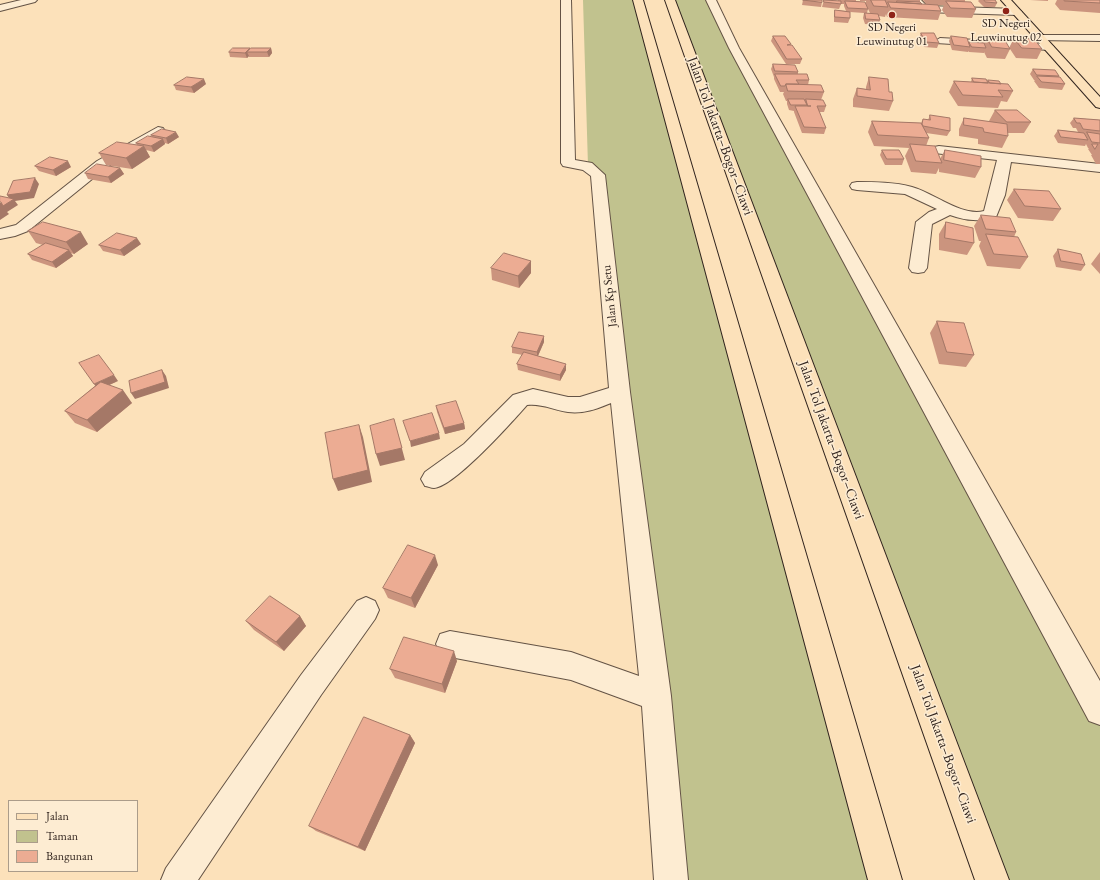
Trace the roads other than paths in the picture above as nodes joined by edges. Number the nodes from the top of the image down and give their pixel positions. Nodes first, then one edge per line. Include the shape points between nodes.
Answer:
1 (32, 0) edge
2 (566, 0) edge
3 (638, 0) edge
4 (670, 0) edge
5 (711, 0) edge
6 (916, 0) edge
7 (1006, 0) edge
8 (0, 8) edge
9 (1017, 12) junction
10 (1041, 38) junction
11 (1100, 38) edge
12 (940, 41) edge
13 (1049, 47) junction
14 (1100, 104) edge
15 (158, 131) edge
16 (939, 150) dead end
17 (1005, 157) junction
18 (1100, 168) edge
19 (857, 186) dead end
20 (951, 210) junction
21 (0, 234) edge
22 (918, 268) dead end
23 (620, 392) junction
24 (433, 478) dead end
25 (366, 610) dead end
26 (450, 644) dead end
27 (656, 696) junction
28 (1100, 710) edge
29 (178, 880) edge
30 (672, 880) edge
31 (885, 880) edge
32 (992, 880) edge

1 - 8 street
2 - 23 street, Jalan Kp Setu via 568,163 587,166 598,175
3 - 31 main road
4 - 32 main road, Jalan Tol Jakarta–Bogor–Ciawi
5 - 28 street via 740,58
6 - 9 street via 922,8 928,9
7 - 9 main road
9 - 10 main road
10 - 11 street
10 - 13 main road
12 - 13 street
13 - 14 main road
15 - 21 street via 102,164 22,228
16 - 17 street
17 - 18 street
17 - 20 street via 991,214 978,217
19 - 20 street via 915,192
20 - 22 street via 924,222
23 - 24 street via 574,406 524,397 472,450
23 - 27 street
25 - 29 street via 311,685
26 - 27 street via 571,666
27 - 30 street

